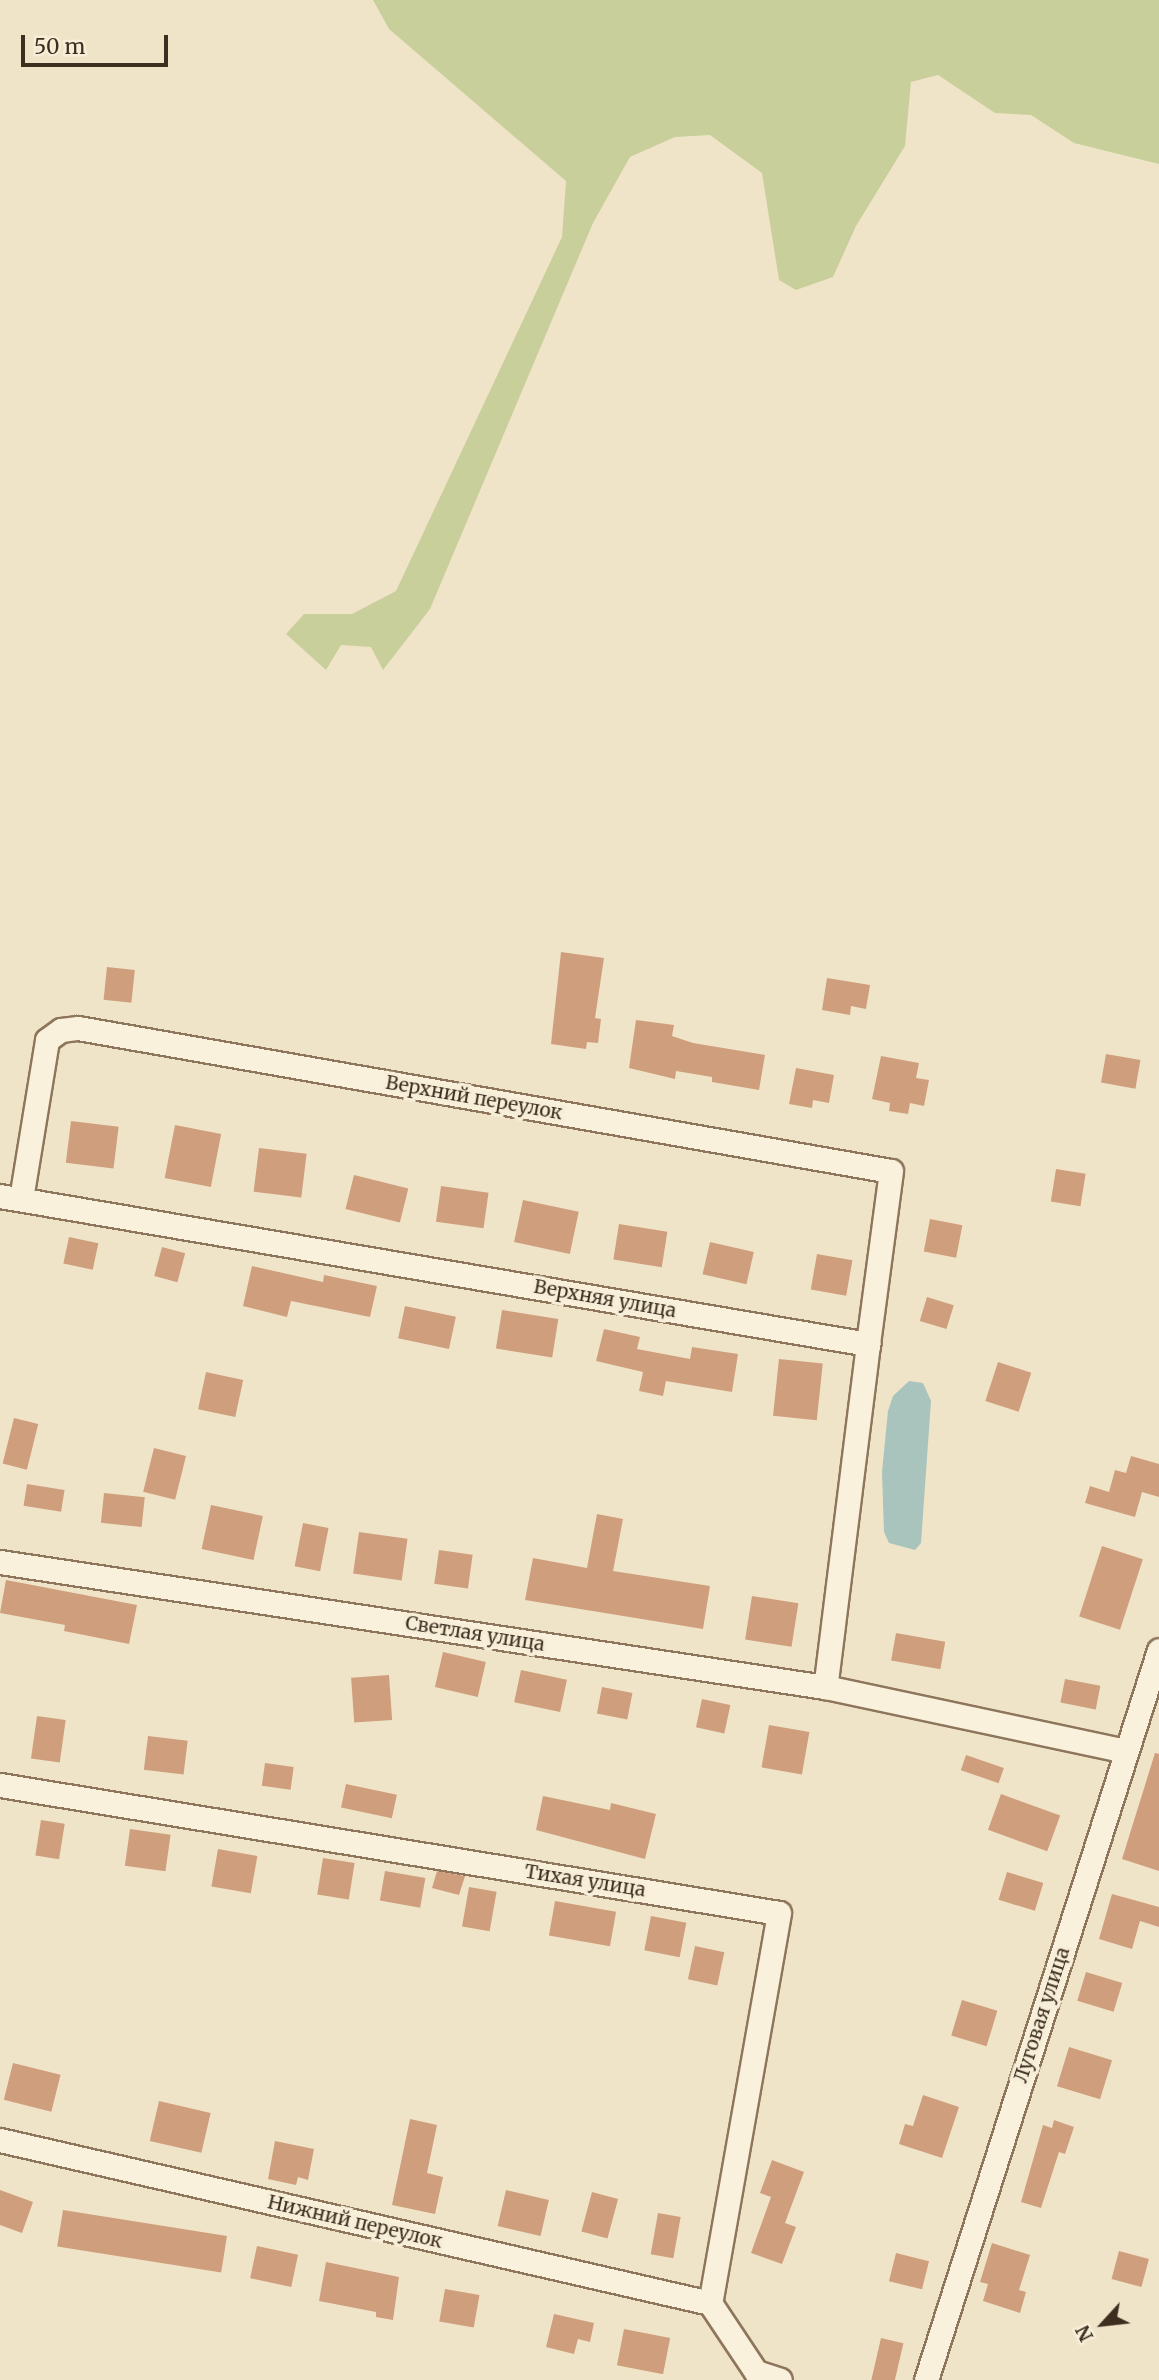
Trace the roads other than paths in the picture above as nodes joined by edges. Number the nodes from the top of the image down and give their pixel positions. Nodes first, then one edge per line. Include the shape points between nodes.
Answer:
1 (11, 1197) edge
2 (868, 1344) junction
3 (0, 1562) edge
4 (1159, 1650) edge
5 (825, 1687) junction
6 (1126, 1751) junction
7 (0, 1785) edge
8 (0, 2140) edge
9 (710, 2303) junction
10 (780, 2380) edge
11 (926, 2380) edge

1 - 2 street, Верхняя улица
1 - 2 street, Верхний переулок via 47,1040 61,1030 78,1028 891,1171
2 - 5 street
3 - 5 street, Светлая улица
4 - 6 street, Луговая улица
5 - 6 street, Светлая улица
6 - 11 street, Луговая улица
7 - 9 street, Тихая улица via 779,1913
8 - 9 street, Нижний переулок
9 - 10 street via 756,2372

